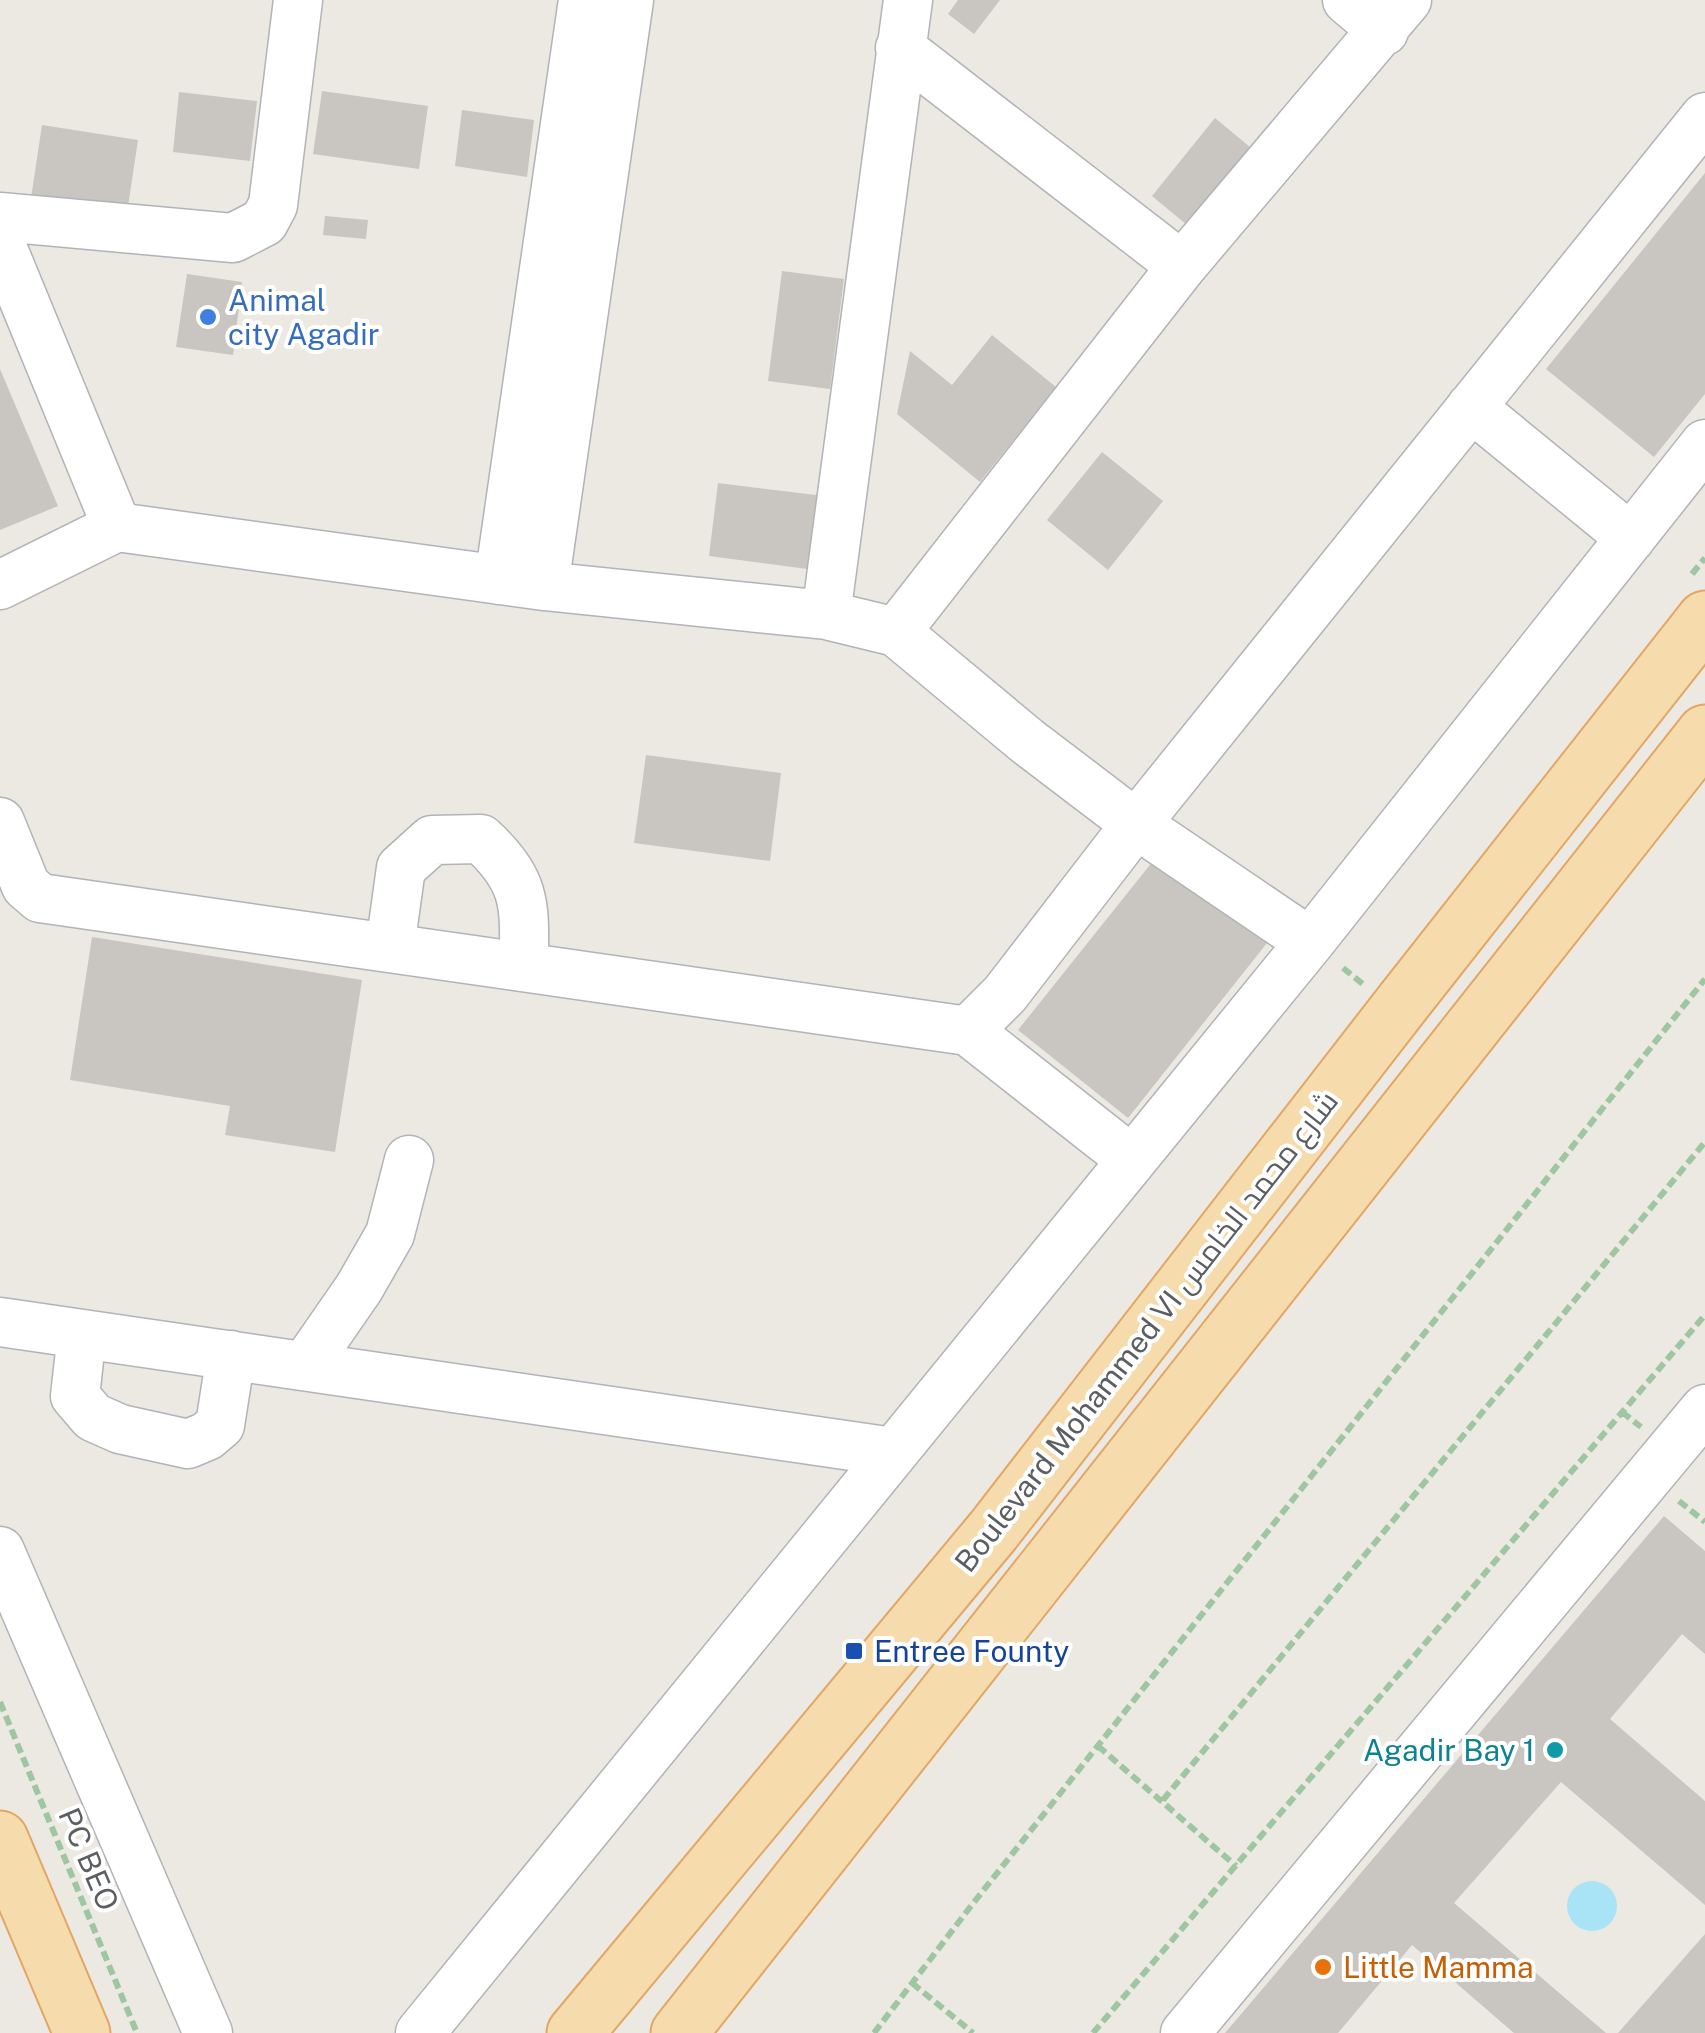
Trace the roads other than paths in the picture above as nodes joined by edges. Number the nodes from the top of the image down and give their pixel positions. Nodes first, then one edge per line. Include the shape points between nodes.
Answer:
1 (298, 0) edge
2 (583, 0) edge
3 (629, 0) edge
4 (908, 0) edge
5 (1347, 0) edge
6 (1396, 15) edge
7 (900, 48) junction
8 (1705, 117) edge
9 (0, 216) edge
10 (0, 242) edge
11 (1182, 266) junction
12 (1471, 408) junction
13 (1705, 444) edge
14 (118, 527) junction
15 (1630, 538) junction
16 (522, 583) junction
17 (0, 585) edge
18 (826, 616) junction
19 (1705, 618) edge
20 (896, 632) junction
21 (1705, 733) edge
22 (0, 822) edge
23 (1136, 824) junction
24 (1310, 942) junction
25 (390, 946) junction
26 (524, 967) junction
27 (968, 1031) junction
28 (409, 1160) dead end
29 (1132, 1160) junction
30 (0, 1322) edge
31 (82, 1334) junction
32 (231, 1356) junction
33 (305, 1366) junction
34 (1705, 1410) edge
35 (894, 1452) junction
36 (0, 1551) edge
37 (0, 1840) edge
38 (82, 2033) edge
39 (208, 2033) edge
40 (420, 2033) edge
41 (574, 2033) edge
42 (679, 2033) edge
43 (1185, 2033) edge

1 - 9 street via 274,205 264,222 233,238
2 - 16 street
3 - 16 street
4 - 7 street
5 - 6 street
6 - 11 street
7 - 11 street
7 - 18 street
8 - 12 street
10 - 14 street
11 - 20 street
12 - 15 street
12 - 23 street
13 - 15 street
14 - 16 street
14 - 17 street
15 - 24 street
16 - 18 street
18 - 20 street
19 - 41 main road, Boulevard Mohammed VI شارع محمد الخامس via 993,1531
20 - 23 street
21 - 42 main road
22 - 25 street via 26,886 40,898
23 - 24 street
23 - 27 street via 1005,994
24 - 29 street
25 - 26 street
25 - 26 street via 401,868 432,840 480,839 502,858 524,901
26 - 27 street
27 - 29 street
28 - 33 street via 390,1234
29 - 35 street
30 - 31 street
31 - 32 street
31 - 32 street via 75,1396 94,1417 120,1430 188,1444 220,1424
32 - 33 street
33 - 35 street
34 - 43 street
35 - 40 street
36 - 39 street
37 - 38 main road

